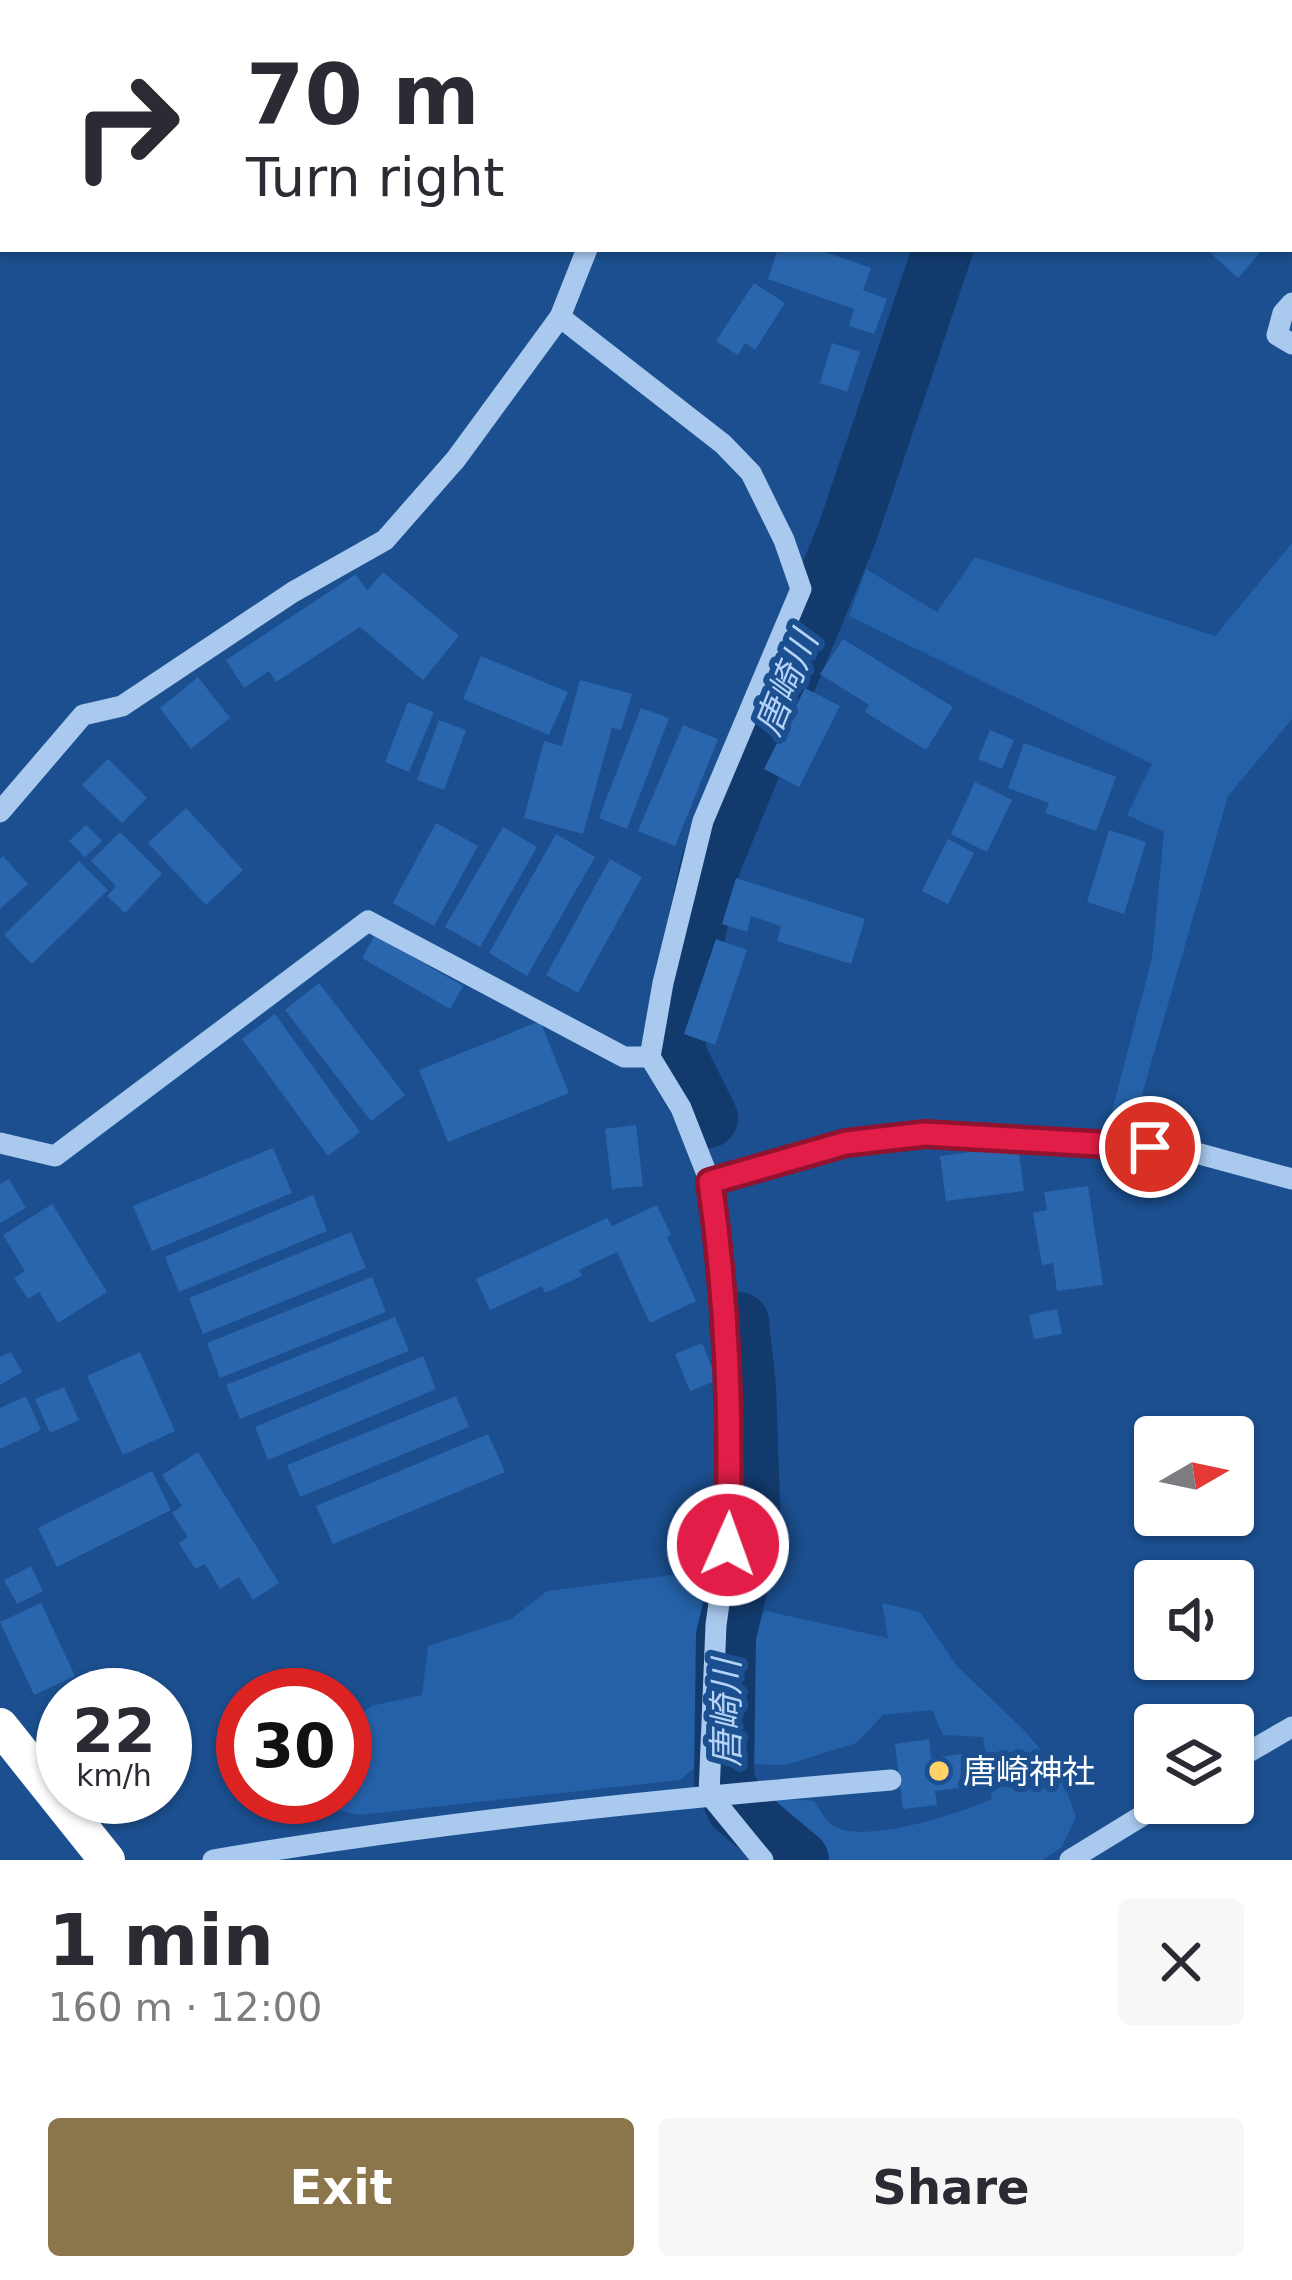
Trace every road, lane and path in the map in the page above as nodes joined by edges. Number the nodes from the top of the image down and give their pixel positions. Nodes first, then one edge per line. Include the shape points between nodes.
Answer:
1 (586, 252) edge
2 (1292, 303) edge
3 (560, 316) junction
4 (1292, 344) edge
5 (0, 812) edge
6 (650, 1057) junction
7 (0, 1143) edge
8 (1292, 1179) edge
9 (710, 1182) junction
10 (0, 1726) edge
11 (1292, 1727) edge
12 (1254, 1749) edge
13 (891, 1780) dead end
14 (709, 1794) junction
15 (1134, 1821) edge
16 (107, 1860) edge
17 (213, 1860) edge
18 (763, 1860) edge
19 (1070, 1860) edge

1 - 3 street
2 - 4 street via 1277,335
3 - 5 street via 456,459 385,540 122,706 83,715
3 - 6 street via 751,473 801,590 703,821
6 - 7 street via 624,1057 368,921 55,1156
6 - 9 street
8 - 9 street via 1150,1147 925,1134 846,1143
9 - 14 street via 731,1423
10 - 16 highway
11 - 12 street
13 - 14 street
14 - 17 street
14 - 18 street
15 - 19 street

